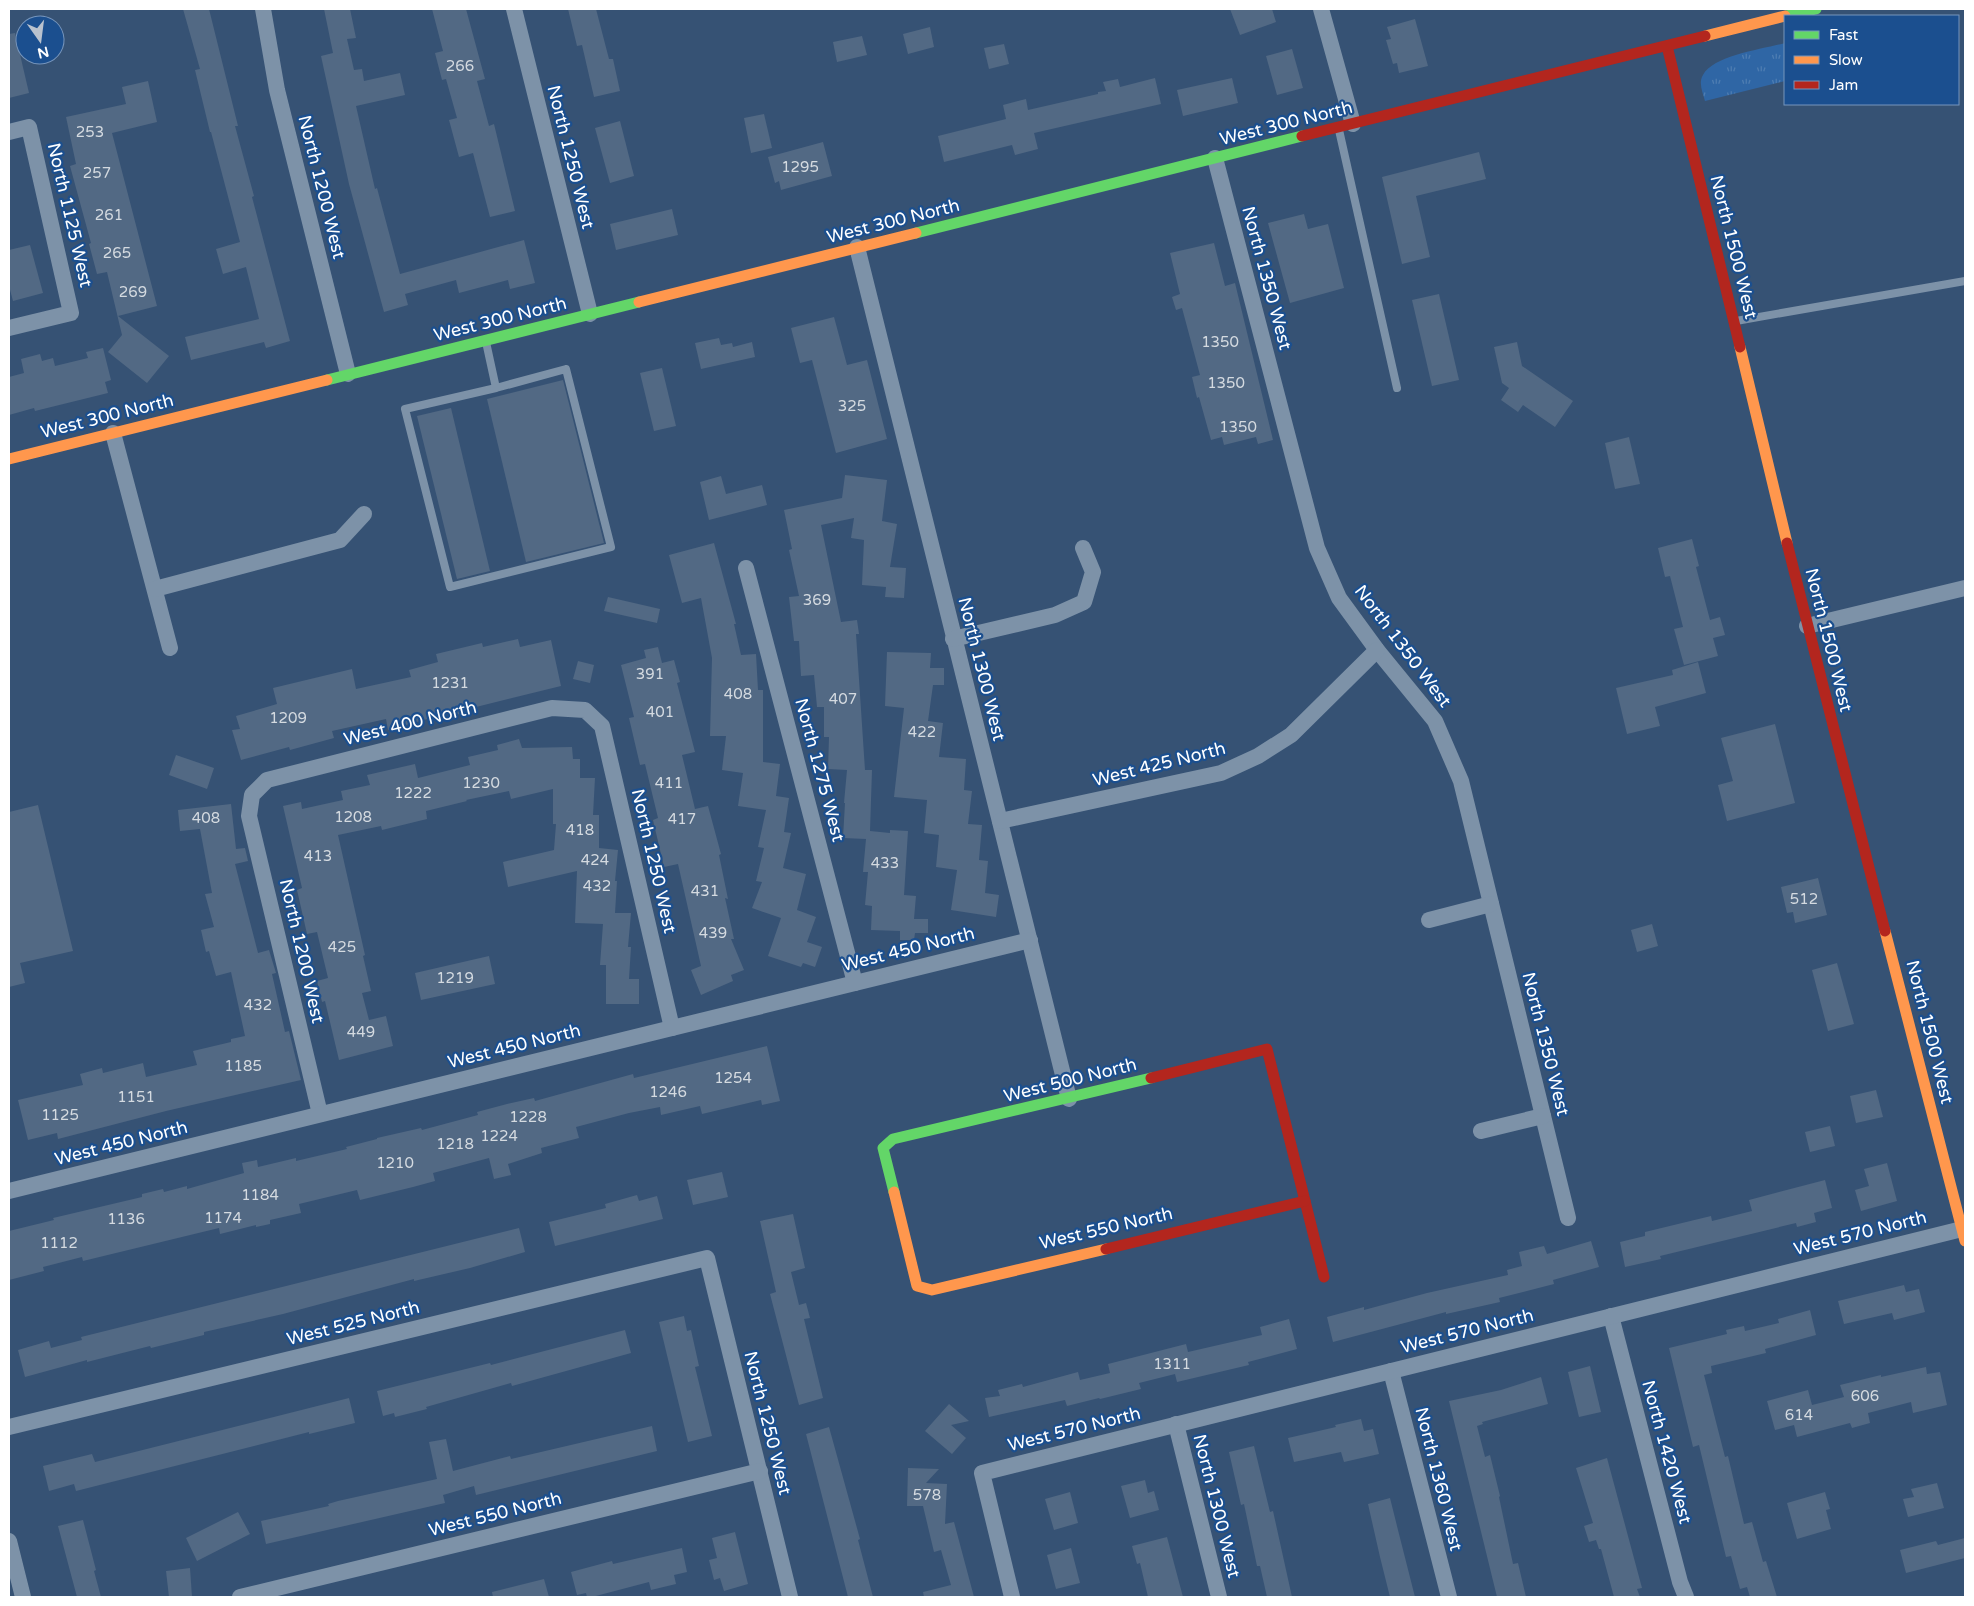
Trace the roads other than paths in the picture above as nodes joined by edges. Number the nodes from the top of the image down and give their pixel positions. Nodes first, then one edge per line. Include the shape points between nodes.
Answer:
1 (263, 9) edge
2 (514, 9) edge
3 (1320, 9) edge
4 (1816, 9) edge
5 (1790, 15) edge
6 (1784, 17) edge
7 (1667, 46) junction
8 (1346, 126) junction
9 (9, 132) edge
10 (1215, 158) junction
11 (857, 248) junction
12 (1965, 280) edge
13 (590, 314) junction
14 (1734, 321) junction
15 (9, 328) edge
16 (486, 340) junction
17 (348, 374) junction
18 (496, 388) junction
19 (1397, 388) dead end
20 (113, 433) junction
21 (9, 459) edge
22 (364, 514) dead end
23 (1083, 548) dead end
24 (746, 568) dead end
25 (1965, 588) edge
26 (155, 589) junction
27 (1807, 626) junction
28 (954, 639) junction
29 (170, 648) dead end
30 (1377, 650) junction
31 (585, 710) joint
32 (252, 795) joint
33 (1000, 821) junction
34 (1491, 904) junction
35 (1429, 920) dead end
36 (1030, 940) junction
37 (855, 983) junction
38 (672, 1028) junction
39 (1069, 1099) junction
40 (320, 1114) junction
41 (1543, 1116) junction
42 (1482, 1131) dead end
43 (9, 1191) edge
44 (1305, 1201) junction
45 (1568, 1218) dead end
46 (1964, 1235) edge
47 (707, 1258) joint
48 (1324, 1277) dead end
49 (917, 1286) joint
50 (1611, 1316) junction
51 (1391, 1371) junction
52 (1176, 1424) junction
53 (9, 1427) edge
54 (760, 1471) junction
55 (9, 1541) edge
56 (23, 1597) edge
57 (240, 1597) edge
58 (790, 1597) edge
59 (1012, 1597) edge
60 (1219, 1597) edge
61 (1449, 1597) edge
62 (1686, 1597) edge

1 - 17 street, North 1200 West via 277,90
2 - 13 street, North 1250 West
3 - 8 street
4 - 5 street, West 300 North
6 - 7 street, West 300 North
7 - 8 street, West 300 North
7 - 14 street, North 1500 West
8 - 10 street, West 300 North
8 - 19 lane
9 - 15 street, North 1125 West via 29,127 71,313
10 - 11 street, West 300 North
10 - 30 street, North 1350 West via 1317,548 1339,598
11 - 13 street, West 300 North
11 - 28 street, North 1300 West
12 - 14 lane
13 - 16 street, West 300 North
14 - 27 street, North 1500 West
16 - 17 street, West 300 North
16 - 18 lane
17 - 20 street, West 300 North
18 - 18 lane via 405,409 450,587 611,547 566,369
20 - 21 street, West 300 North
20 - 26 street
22 - 26 street via 340,540
23 - 28 street via 1093,572 1084,602 1055,615
24 - 37 street, North 1275 West
25 - 27 street
26 - 29 street
27 - 46 street, North 1500 West
28 - 33 street, North 1300 West
30 - 33 street, West 425 North via 1291,735 1258,756 1221,772
30 - 34 street, North 1350 West via 1436,721 1461,781
31 - 32 street, West 400 North via 552,708 267,780
31 - 38 street, North 1250 West via 602,726
32 - 40 street, North 1200 West via 250,816
33 - 36 street, North 1300 West
34 - 35 street
34 - 41 street, North 1350 West
36 - 37 street, West 450 North
36 - 39 street, North 1300 West
37 - 38 street, West 450 North
38 - 40 street, West 450 North
39 - 44 street, West 500 North via 1267,1049
39 - 49 street, West 500 North via 893,1139 883,1148
40 - 43 street, West 450 North
41 - 42 street
41 - 45 street, North 1350 West
44 - 48 street
44 - 49 street, West 550 North via 932,1290
46 - 50 street, West 570 North
47 - 53 street, West 525 North
47 - 54 street, North 1250 West
50 - 51 street, West 570 North
50 - 62 street, North 1420 West
51 - 52 street, West 570 North
51 - 61 street, North 1360 West
52 - 59 street, West 570 North via 982,1473
52 - 60 street, North 1300 West
54 - 57 street, West 550 North
54 - 58 street, North 1250 West
55 - 56 street

